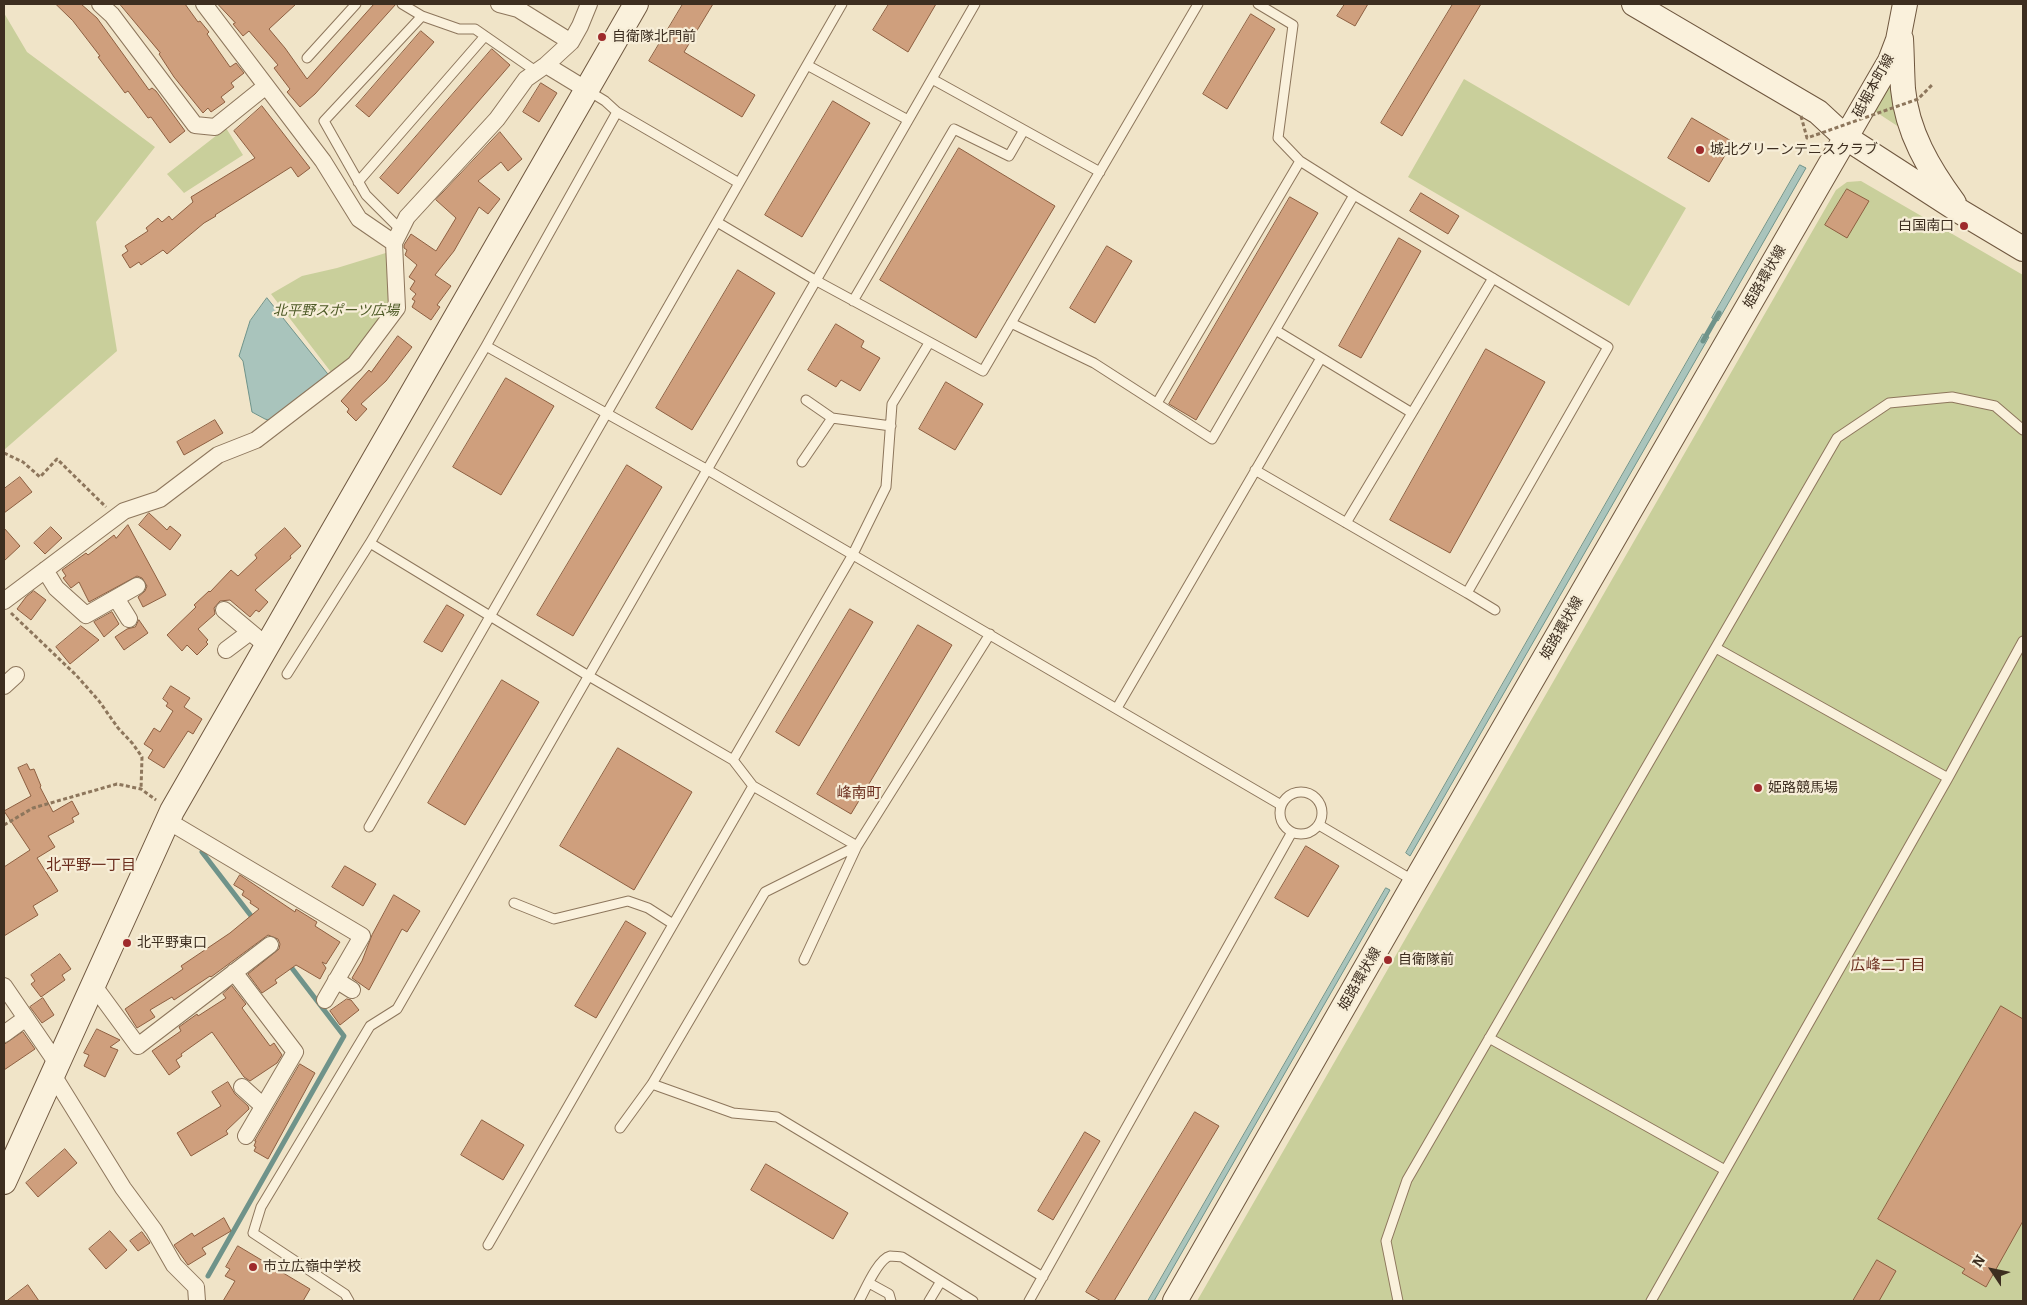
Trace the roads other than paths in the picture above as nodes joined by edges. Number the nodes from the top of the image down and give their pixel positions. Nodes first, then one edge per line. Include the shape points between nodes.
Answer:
1 (100, 4) edge
2 (204, 4) edge
3 (356, 4) edge
4 (402, 4) edge
5 (499, 4) edge
6 (589, 4) edge
7 (636, 4) edge
8 (842, 4) edge
9 (975, 4) edge
10 (1198, 4) edge
11 (1258, 4) edge
12 (1634, 4) edge
13 (1905, 4) edge
14 (422, 16) junction
15 (1900, 30) junction
16 (485, 36) junction
17 (571, 42) junction
18 (307, 58) dead end
19 (807, 65) junction
20 (542, 68) junction
21 (932, 79) junction
22 (266, 86) junction
23 (586, 90) junction
24 (617, 112) junction
25 (908, 120) junction
26 (1024, 130) junction
27 (1845, 137) junction
28 (1300, 161) junction
29 (1100, 172) junction
30 (358, 182) junction
31 (739, 183) junction
32 (1354, 195) junction
33 (1961, 212) junction
34 (717, 222) junction
35 (397, 236) junction
36 (2023, 249) edge
37 (1493, 278) junction
38 (815, 280) junction
39 (853, 301) junction
40 (1011, 323) junction
41 (1277, 330) junction
42 (929, 342) junction
43 (486, 346) junction
44 (1321, 358) junction
45 (806, 400) dead end
46 (1157, 404) junction
47 (607, 413) junction
48 (1412, 413) junction
49 (832, 418) junction
50 (891, 426) junction
51 (2023, 430) edge
52 (802, 462) dead end
53 (706, 469) junction
54 (1255, 470) junction
55 (1346, 523) junction
56 (370, 543) junction
57 (852, 556) junction
58 (45, 570) junction
59 (137, 586) dead end
60 (1467, 593) junction
61 (116, 598) junction
62 (7, 606) edge
63 (224, 610) dead end
64 (1495, 610) dead end
65 (491, 616) junction
66 (129, 619) dead end
67 (990, 634) junction
68 (259, 639) junction
69 (2023, 641) edge
70 (1716, 648) junction
71 (226, 650) dead end
72 (287, 674) dead end
73 (16, 675) dead end
74 (587, 675) junction
75 (4, 686) edge
76 (1117, 708) junction
77 (733, 760) junction
78 (1948, 778) junction
79 (753, 786) junction
80 (1281, 805) junction
81 (170, 816) junction
82 (1319, 825) junction
83 (369, 827) dead end
84 (1292, 832) junction
85 (857, 846) junction
86 (1415, 882) junction
87 (514, 903) dead end
88 (673, 924) junction
89 (270, 945) dead end
90 (804, 960) dead end
91 (234, 972) junction
92 (336, 980) junction
93 (4, 986) edge
94 (94, 986) junction
95 (352, 990) dead end
96 (325, 1000) dead end
97 (26, 1018) junction
98 (4, 1034) edge
99 (1489, 1038) junction
100 (55, 1070) junction
101 (652, 1084) junction
102 (242, 1086) dead end
103 (263, 1106) junction
104 (620, 1128) dead end
105 (246, 1136) dead end
106 (1725, 1170) junction
107 (4, 1182) edge
108 (488, 1246) dead end
109 (1042, 1277) junction
110 (941, 1281) junction
111 (869, 1283) junction
112 (968, 1300) edge
113 (197, 1301) edge
114 (349, 1301) edge
115 (858, 1301) edge
116 (892, 1301) edge
117 (930, 1301) edge
118 (1028, 1301) edge
119 (1176, 1301) edge
120 (1398, 1301) edge
121 (1651, 1301) edge

1 - 22 street via 112,15 195,125 214,128
2 - 22 street
3 - 18 lane
4 - 14 lane
5 - 17 street via 518,9
6 - 17 street
7 - 23 main road
8 - 19 lane
9 - 21 lane
10 - 29 lane
11 - 28 lane via 1293,25 1278,138
12 - 27 main road via 1818,112
13 - 15 main road, 砥堀本町線
14 - 16 lane via 459,29 475,29
14 - 30 lane via 324,121
15 - 27 main road, 砥堀本町線 via 1890,61
15 - 33 main road via 1903,88 1911,127 1928,163
16 - 20 lane
16 - 30 lane
17 - 20 street
19 - 25 lane
19 - 31 lane
20 - 23 street
20 - 35 street via 526,79 497,119 407,217
21 - 25 lane
21 - 26 lane
22 - 35 street via 323,161 359,219
23 - 24 lane
23 - 68 main road
24 - 31 lane
24 - 43 lane
25 - 38 lane
26 - 29 lane
26 - 39 lane via 1009,156 954,129
27 - 33 main road
27 - 86 main road, 姫路環状線
28 - 32 lane
28 - 46 lane
29 - 40 lane
30 - 35 lane
31 - 34 lane
32 - 37 lane
32 - 41 lane
33 - 36 main road
34 - 38 lane
34 - 47 lane
35 - 58 street via 397,308 355,364 256,440 218,455 160,499 124,510
37 - 48 lane
37 - 60 lane via 1608,347
38 - 39 lane
38 - 53 lane
39 - 42 lane
40 - 42 lane via 983,371
40 - 46 lane via 1094,363
41 - 44 lane
41 - 46 lane via 1212,439
42 - 50 lane via 892,404
43 - 47 lane
43 - 56 lane
44 - 48 lane
44 - 54 lane
45 - 49 lane
47 - 53 lane
47 - 65 lane
48 - 55 lane
49 - 50 lane
49 - 52 lane
50 - 57 lane via 886,487
51 - 70 lane via 1995,406 1952,396 1889,403 1837,438
53 - 57 lane
53 - 74 lane
54 - 55 lane
54 - 76 lane
55 - 60 lane
56 - 65 lane
56 - 72 lane
57 - 67 lane
57 - 77 lane
58 - 61 street via 56,588 86,615
58 - 62 street
59 - 61 street
60 - 64 lane
61 - 66 street
63 - 68 street
65 - 74 lane
65 - 83 lane
67 - 76 lane
67 - 85 lane
68 - 71 street
68 - 81 main road
69 - 78 lane
70 - 78 lane
70 - 99 lane
73 - 75 street
74 - 77 lane
74 - 114 lane via 396,1009 370,1026 261,1207 253,1234 345,1294
76 - 80 lane
77 - 79 lane
78 - 106 lane
79 - 85 lane
79 - 88 lane
80 - 82 lane via 1296,792 1315,796 1323,815
80 - 84 lane via 1280,816
81 - 92 street via 362,936
81 - 94 main road
82 - 84 lane via 1312,832
82 - 86 lane
84 - 109 lane
85 - 90 lane
85 - 101 lane via 765,892
86 - 119 main road, 姫路環状線
87 - 88 lane via 554,918 628,901 648,908
88 - 108 lane
89 - 91 street
91 - 94 street via 138,1046
91 - 103 street via 295,1052
92 - 95 street
92 - 96 street
93 - 97 street
94 - 100 main road
97 - 98 street
97 - 100 street
99 - 106 lane
99 - 120 lane via 1407,1180 1386,1241
100 - 107 main road
100 - 113 street via 123,1188 154,1230 174,1265 196,1287
101 - 104 lane
101 - 109 lane via 733,1113 777,1117
102 - 103 street
103 - 105 street
106 - 121 lane
109 - 118 lane
110 - 111 lane via 902,1257 890,1256 878,1266
110 - 112 lane
110 - 117 lane
111 - 115 lane
111 - 116 lane via 889,1294

